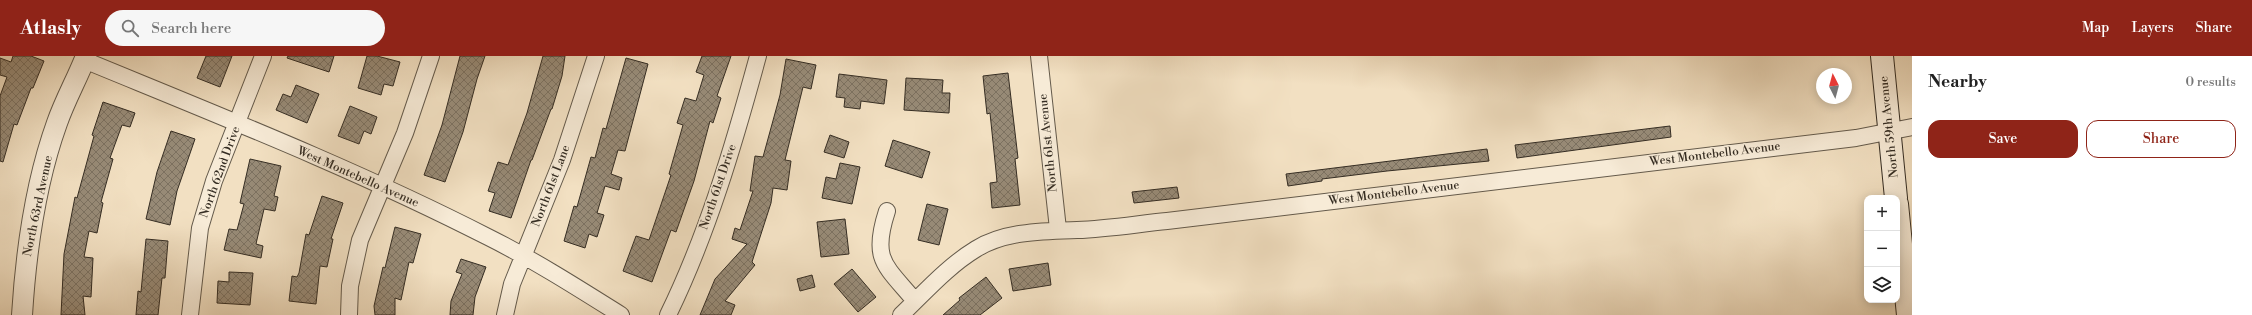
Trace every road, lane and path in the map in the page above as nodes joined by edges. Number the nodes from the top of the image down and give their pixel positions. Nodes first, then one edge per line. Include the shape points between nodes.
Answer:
1 (263, 56) edge
2 (431, 56) edge
3 (596, 56) edge
4 (758, 56) edge
5 (1039, 56) edge
6 (1882, 56) edge
7 (85, 58) edge
8 (238, 123) junction
9 (1912, 127) edge
10 (1889, 131) junction
11 (383, 187) junction
12 (1896, 195) edge
13 (888, 211) dead end
14 (1058, 229) junction
15 (1900, 231) edge
16 (524, 257) junction
17 (915, 301) junction
18 (1909, 312) edge
19 (22, 315) edge
20 (190, 315) edge
21 (348, 315) edge
22 (506, 315) edge
23 (621, 315) edge
24 (668, 315) edge
25 (901, 315) edge

1 - 8 street, North 62nd Drive
2 - 11 street via 405,133
3 - 16 street, North 61st Lane via 562,160
4 - 24 street, North 61st Drive via 725,170 681,288
5 - 14 street, North 61st Avenue
6 - 10 main road, North 59th Avenue
7 - 8 street, West Montebello Avenue
7 - 19 street, North 63rd Avenue via 57,124 39,188 26,264
8 - 11 street, West Montebello Avenue
8 - 20 street, North 62nd Drive via 214,181 200,228
9 - 10 street, West Montebello Avenue
10 - 12 main road, North 59th Avenue
10 - 14 street, West Montebello Avenue via 1856,138 1167,221 1076,230
11 - 16 street, West Montebello Avenue via 489,237
11 - 21 street via 360,240 350,286
13 - 17 street via 879,239 882,256 886,267
14 - 17 street, West Montebello Avenue via 1004,238 977,248 954,265
15 - 18 main road
16 - 22 street, North 61st Lane via 512,284
16 - 23 street, West Montebello Avenue
17 - 25 street, West Montebello Avenue

